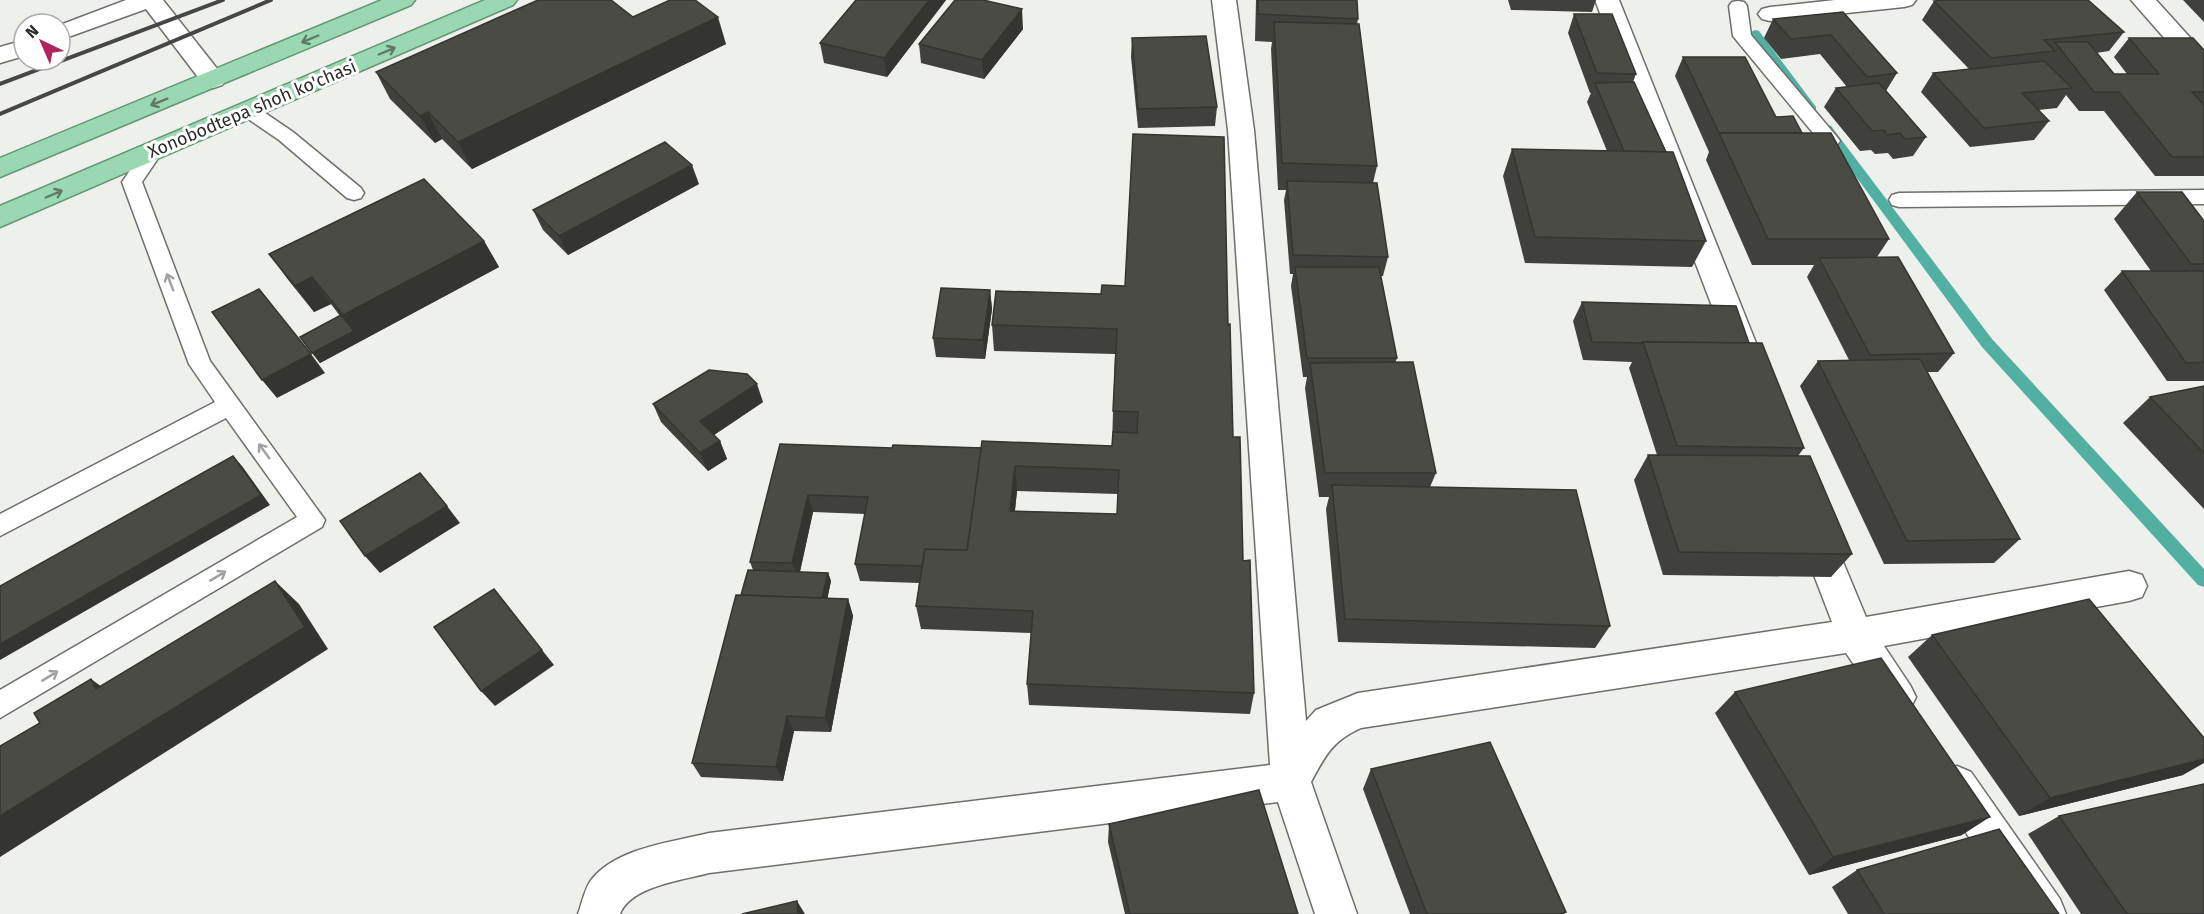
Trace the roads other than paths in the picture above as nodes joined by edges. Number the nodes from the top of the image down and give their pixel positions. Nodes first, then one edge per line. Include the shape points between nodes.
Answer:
1 (150, 0) edge
2 (403, 0) edge
3 (505, 0) edge
4 (1224, 0) edge
5 (1607, 0) edge
6 (1904, 0) edge
7 (2143, 0) edge
8 (1732, 3) edge
9 (96, 8) edge
10 (1770, 14) joint
11 (72, 25) edge
12 (2204, 68) edge
13 (213, 80) junction
14 (248, 110) junction
15 (1830, 141) edge
16 (153, 151) junction
17 (0, 168) edge
18 (354, 193) dead end
19 (2204, 197) edge
20 (1899, 200) dead end
21 (0, 217) edge
22 (1755, 379) edge
23 (230, 405) junction
24 (1807, 513) edge
25 (0, 526) edge
26 (2129, 586) dead end
27 (1855, 635) junction
28 (0, 705) edge
29 (1914, 722) edge
30 (1940, 760) edge
31 (1291, 781) junction
32 (598, 914) edge
33 (1336, 914) edge
34 (2045, 914) edge

1 - 9 street
1 - 13 street
2 -> 13 highway, Xonobodtepa shoh ko'chasi
14 -> 3 highway, Xonobodtepa shoh ko'chasi
4 - 31 street via 1241,130
5 - 22 street
6 - 10 street
7 - 12 street
8 - 10 lane
8 - 15 lane via 1742,36
9 - 11 street
13 -> 17 highway, Xonobodtepa shoh ko'chasi
14 - 16 highway, Xonobodtepa shoh ko'chasi
14 - 18 lane
21 -> 16 highway, Xonobodtepa shoh ko'chasi
23 -> 16 lane via 200,364 132,182
19 - 20 lane
23 - 25 lane
28 -> 23 lane via 313,520
24 - 27 street
26 - 27 street
27 - 29 street
27 - 31 street via 1358,711 1330,723 1313,740
30 - 34 street
31 - 32 street via 709,854 634,872 606,894
31 - 33 street

